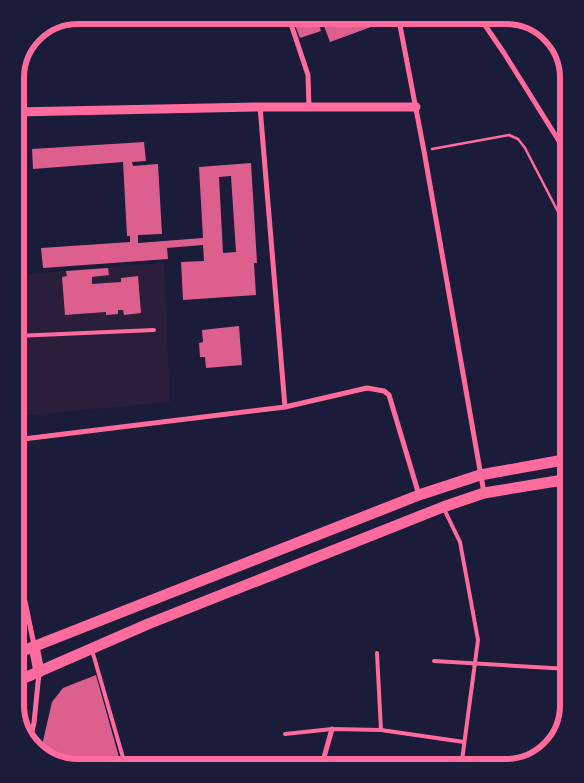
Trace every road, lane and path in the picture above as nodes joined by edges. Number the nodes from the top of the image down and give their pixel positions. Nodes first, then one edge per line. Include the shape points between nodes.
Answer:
1 (291, 24) edge
2 (400, 24) edge
3 (484, 24) edge
4 (309, 107) junction
5 (416, 107) junction
6 (260, 108) junction
7 (24, 112) edge
8 (560, 143) edge
9 (424, 151) junction
10 (560, 215) edge
11 (154, 330) dead end
12 (24, 336) edge
13 (285, 407) junction
14 (24, 439) edge
15 (560, 461) edge
16 (480, 475) junction
17 (560, 480) edge
18 (484, 493) junction
19 (419, 495) junction
20 (443, 507) junction
21 (24, 597) edge
22 (34, 646) junction
23 (91, 647) junction
24 (24, 650) edge
25 (377, 653) dead end
26 (434, 662) dead end
27 (474, 664) junction
28 (560, 669) edge
29 (39, 672) junction
30 (24, 678) edge
31 (332, 729) junction
32 (381, 730) junction
33 (31, 733) edge
34 (285, 734) dead end
35 (464, 742) junction
36 (123, 759) edge
37 (324, 759) edge
38 (462, 759) edge

1 - 4 street via 308,75
2 - 5 street
3 - 8 street
4 - 5 street
4 - 6 street
5 - 9 street
6 - 7 street
6 - 13 street
9 - 10 path via 509,135 518,139
9 - 16 street
11 - 12 lane
13 - 14 street
13 - 19 street via 367,388 389,394
15 - 16 main road
16 - 18 street
16 - 19 main road
17 - 18 main road
18 - 20 main road
19 - 22 main road
20 - 23 main road
20 - 27 lane via 460,542 478,640
21 - 22 street
22 - 24 main road
22 - 29 main road
23 - 29 main road
23 - 36 lane
25 - 32 lane
26 - 27 lane
27 - 28 lane
27 - 35 lane
29 - 30 main road
29 - 33 street
31 - 32 lane
31 - 34 lane
31 - 37 street
32 - 35 lane
35 - 38 lane

